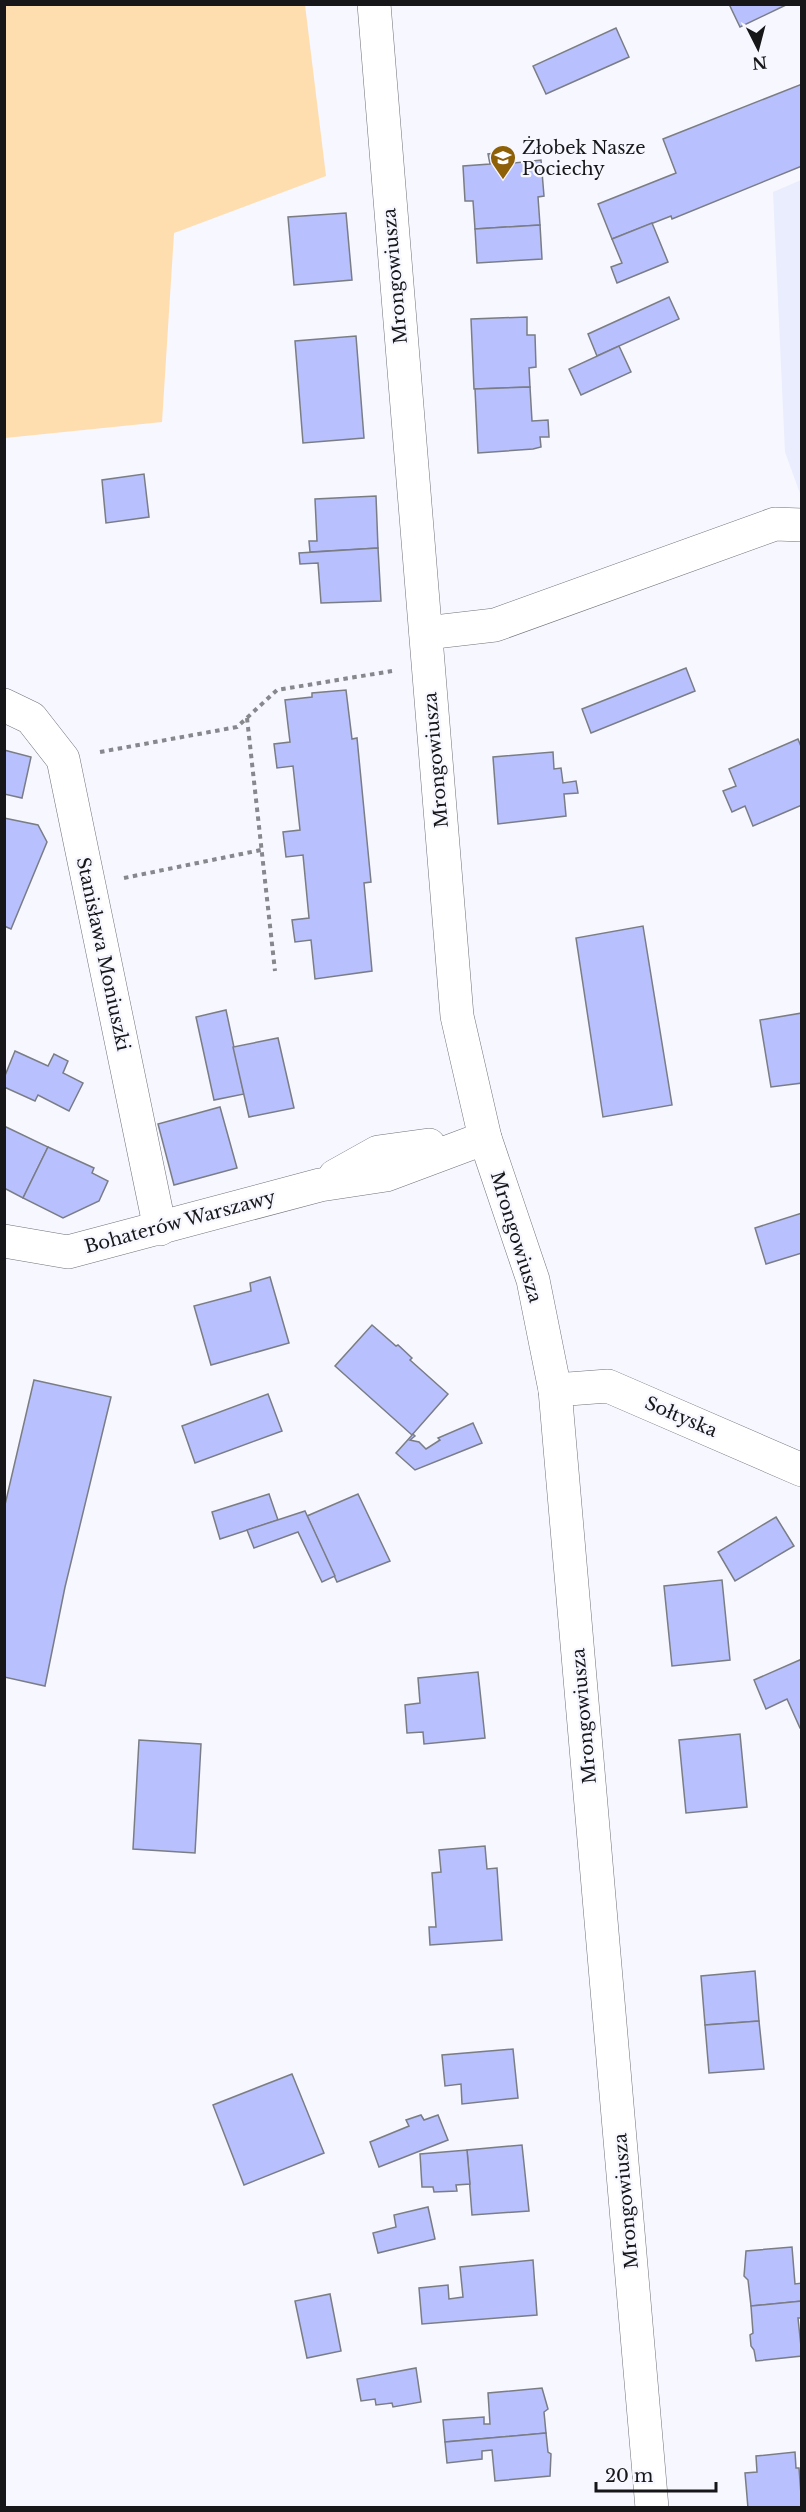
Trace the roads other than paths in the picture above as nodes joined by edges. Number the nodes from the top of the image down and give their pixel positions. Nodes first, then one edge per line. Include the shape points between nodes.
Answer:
1 (374, 4) edge
2 (801, 525) edge
3 (426, 633) junction
4 (4, 705) edge
5 (485, 1138) junction
6 (159, 1229) junction
7 (4, 1241) edge
8 (555, 1390) junction
9 (801, 1470) edge
10 (652, 2508) edge

1 - 3 street, Mrongowiusza
2 - 3 street via 775,524 495,625
3 - 5 street, Mrongowiusza via 457,1016
4 - 6 street, Stanisława Moniuszki via 31,718 63,759
5 - 6 street, Bohaterów Warszawy via 386,1175 320,1185
5 - 8 street, Mrongowiusza via 533,1280
6 - 7 street, Bohaterów Warszawy via 68,1252
8 - 9 street, Sołtyska via 608,1386
8 - 10 street, Mrongowiusza

